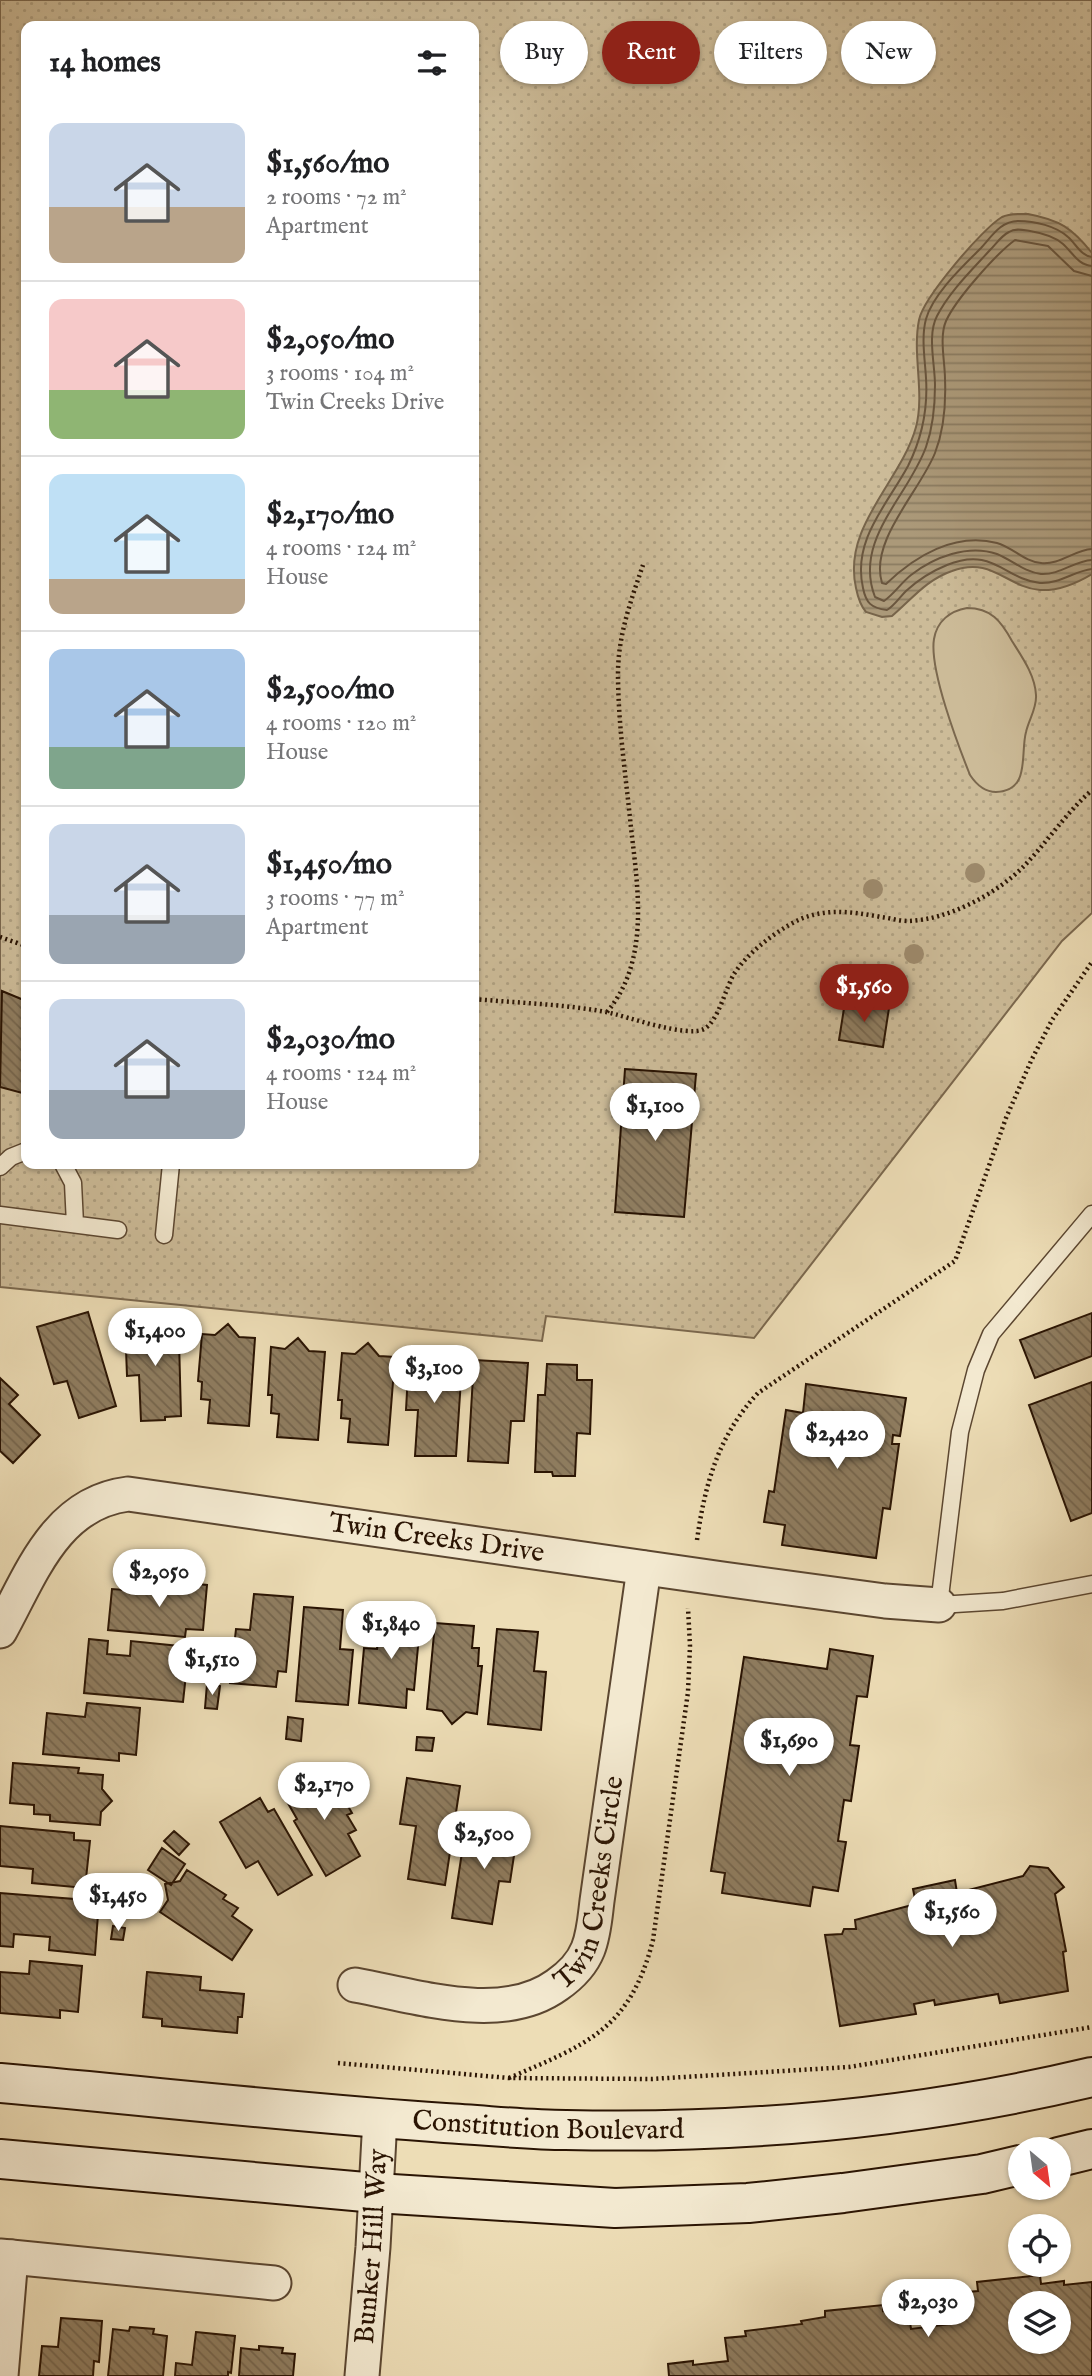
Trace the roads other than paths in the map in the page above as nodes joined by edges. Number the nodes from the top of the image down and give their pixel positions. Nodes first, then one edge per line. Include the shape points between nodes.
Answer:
1 (21, 1153) edge
2 (0, 1167) edge
3 (65, 1169) edge
4 (171, 1169) edge
5 (0, 1214) edge
6 (1092, 1214) edge
7 (75, 1224) junction
8 (118, 1230) dead end
9 (164, 1235) dead end
10 (644, 1568) junction
11 (1092, 1584) edge
12 (939, 1605) junction
13 (0, 1631) edge
14 (355, 1985) dead end
15 (1092, 2077) edge
16 (0, 2083) edge
17 (380, 2118) junction
18 (1092, 2149) edge
19 (1071, 2154) edge
20 (0, 2159) edge
21 (1008, 2168) edge
22 (376, 2193) junction
23 (6, 2256) edge
24 (274, 2283) dead end
25 (1, 2376) edge
26 (362, 2376) edge

1 - 2 lane
3 - 7 lane via 72,1184
4 - 9 lane
5 - 7 lane
6 - 12 lane via 991,1334 975,1370 960,1433
7 - 8 lane
10 - 12 street, Twin Creeks Drive
10 - 13 street, Twin Creeks Drive via 128,1494 96,1502 64,1524 45,1548
10 - 14 street, Twin Creeks Circle via 597,1901 582,1960 538,1996 494,2007
11 - 12 lane via 1014,1599
15 - 17 main road, Constitution Boulevard via 940,2107 816,2123 565,2130
16 - 17 main road, Constitution Boulevard
17 - 22 street, Bunker Hill Way
18 - 19 main road
20 - 22 main road
21 - 22 main road via 843,2193 629,2208
22 - 26 street, Bunker Hill Way
23 - 24 street
23 - 25 street

